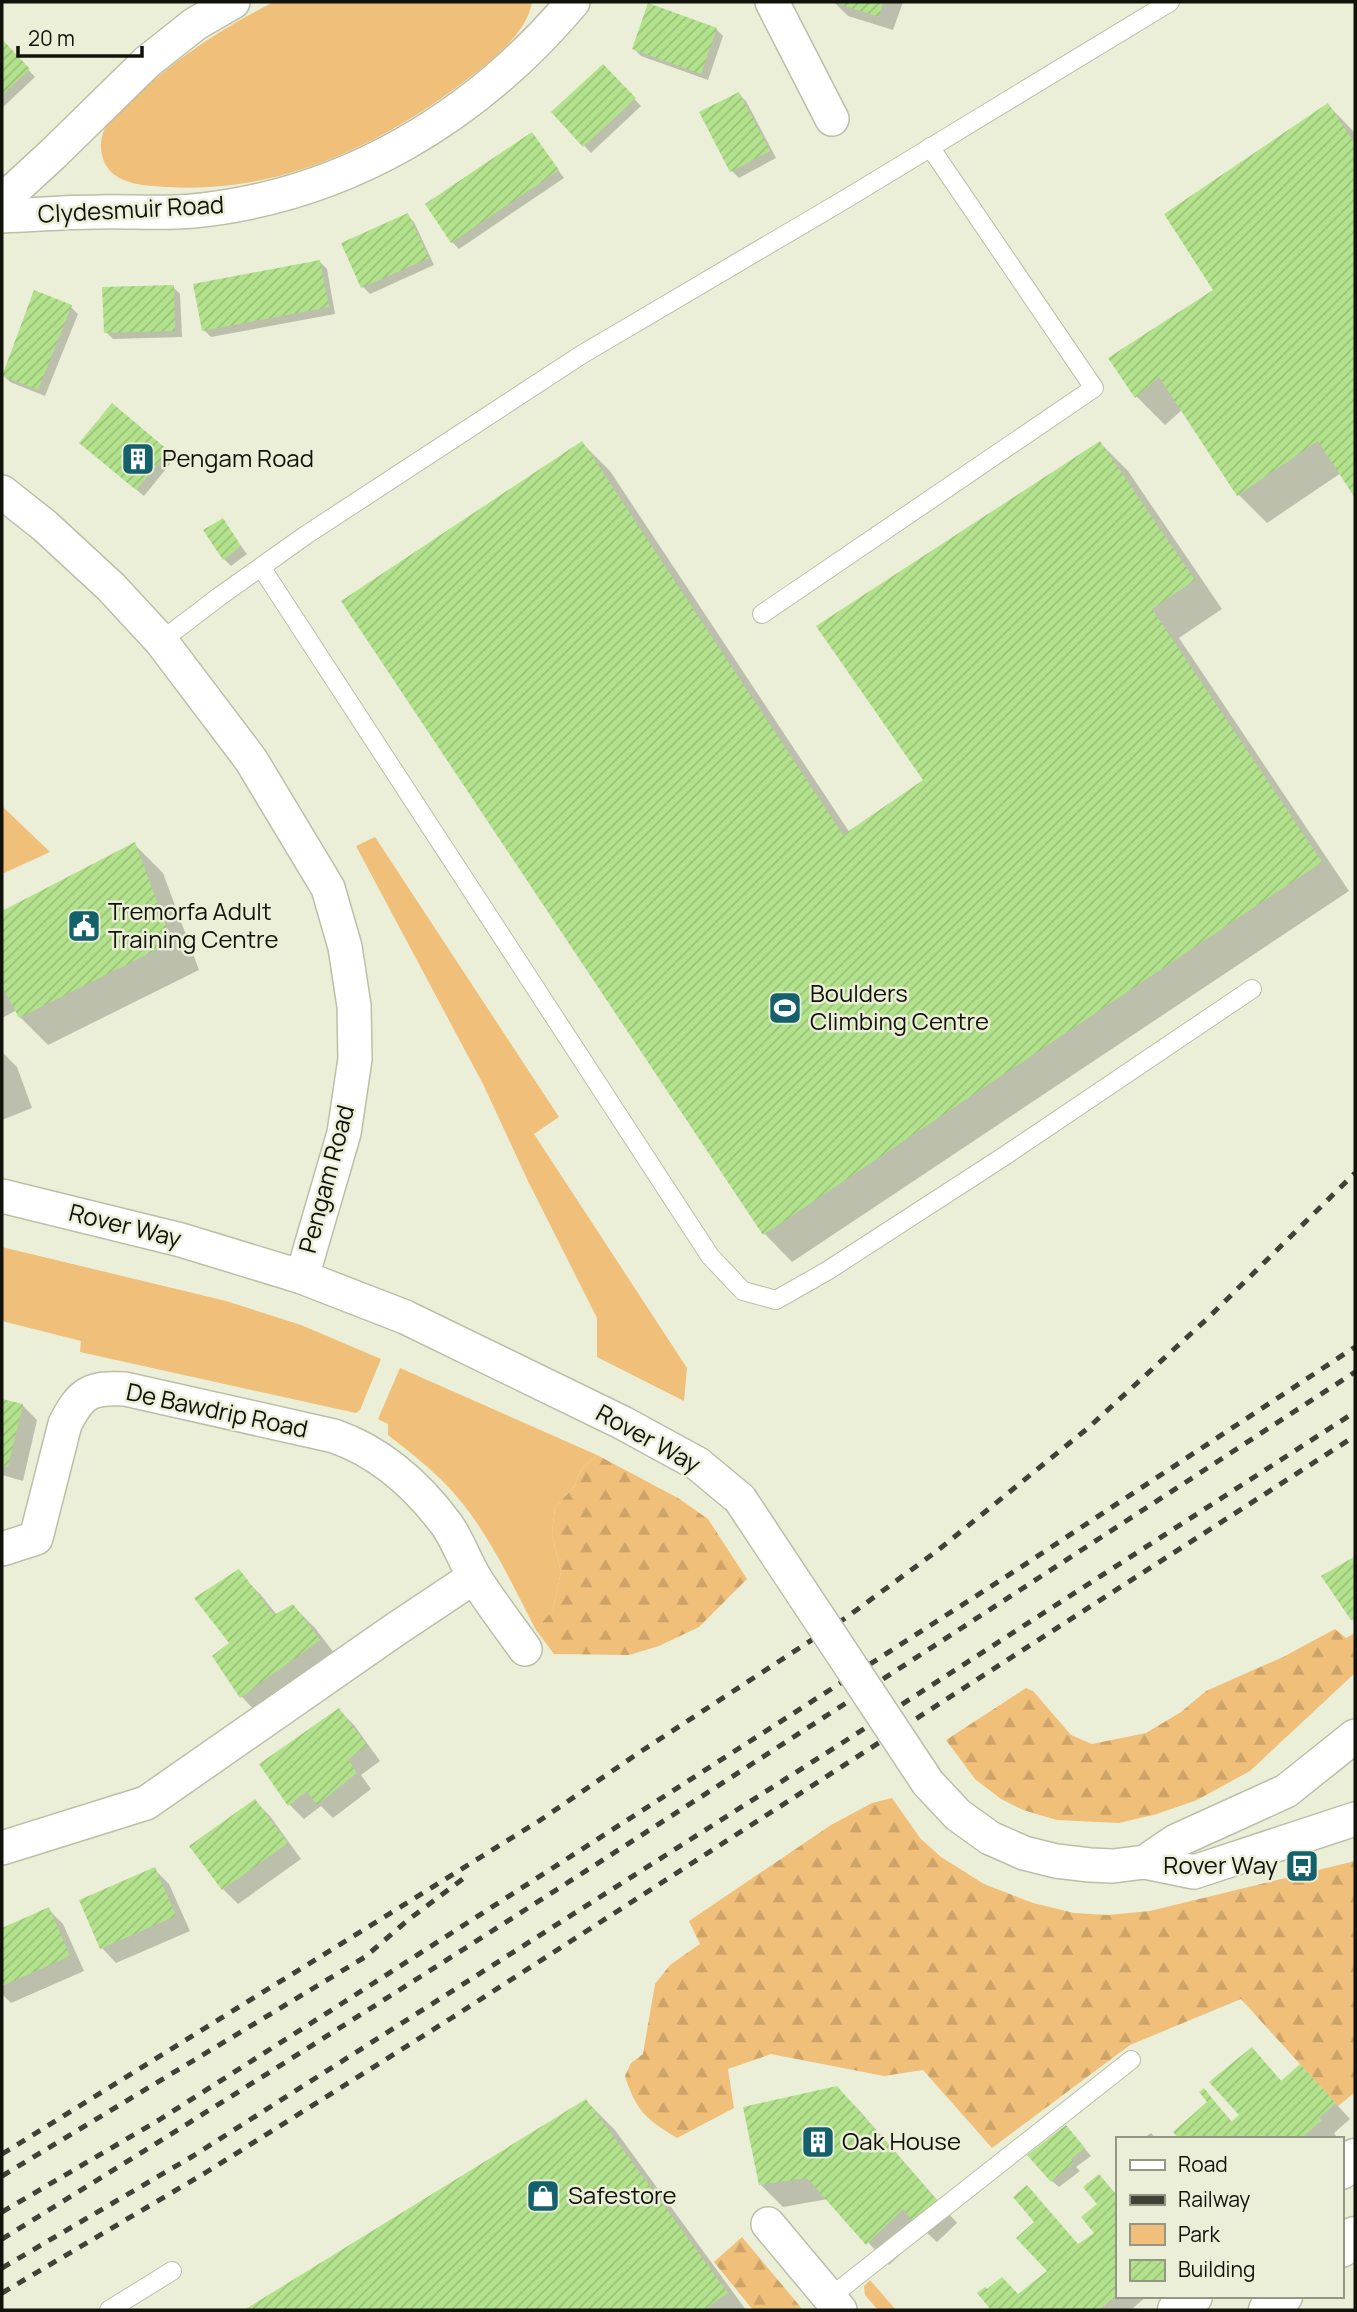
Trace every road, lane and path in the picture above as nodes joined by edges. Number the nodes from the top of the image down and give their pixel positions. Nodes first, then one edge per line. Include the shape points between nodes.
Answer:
1 (233, 2) edge
2 (573, 2) edge
3 (772, 2) edge
4 (1170, 2) edge
5 (832, 119) dead end
6 (930, 147) junction
7 (2, 201) edge
8 (2, 216) edge
9 (2, 492) edge
10 (261, 567) junction
11 (762, 614) dead end
12 (160, 641) junction
13 (1252, 989) dead end
14 (2, 1196) edge
15 (302, 1277) junction
16 (2, 1549) edge
17 (474, 1577) junction
18 (525, 1649) dead end
19 (1355, 1736) edge
20 (1355, 1819) edge
21 (2, 1848) edge
22 (1145, 1862) junction
23 (1131, 2060) dead end
24 (768, 2224) dead end
25 (172, 2271) dead end
26 (1191, 2298) edge
27 (1281, 2298) edge
28 (835, 2304) edge
29 (109, 2310) edge
30 (1177, 2310) edge
31 (1268, 2310) edge

1 - 7 street, Clydesmuir Road via 195,24 147,62
2 - 8 street, Clydesmuir Road via 510,69 448,118 379,158 322,183 191,211
3 - 5 street
4 - 6 lane
6 - 10 lane via 581,355
6 - 11 lane via 1094,388
9 - 12 street, Pengam Road via 101,578
10 - 12 lane
10 - 13 lane via 710,1256 743,1291 776,1300 827,1271
12 - 15 street, Pengam Road via 251,760 289,821 328,888 345,947 354,1006 355,1059 344,1133
14 - 15 street, Rover Way via 181,1240
15 - 22 street, Rover Way, bridge via 405,1317 698,1464 740,1499 928,1783 958,1815 990,1838 1024,1853 1090,1865
16 - 17 street, De Bawdrip Road via 36,1538 73,1408 86,1395 103,1388 125,1389 351,1442 410,1483 448,1527
17 - 18 street, De Bawdrip Road
17 - 21 street via 146,1803
19 - 22 street, Rover Way via 1286,1791 1176,1841
20 - 22 street, Rover Way via 1194,1872
23 - 28 lane
24 - 28 street
25 - 29 lane
26 - 30 main road
27 - 31 main road

